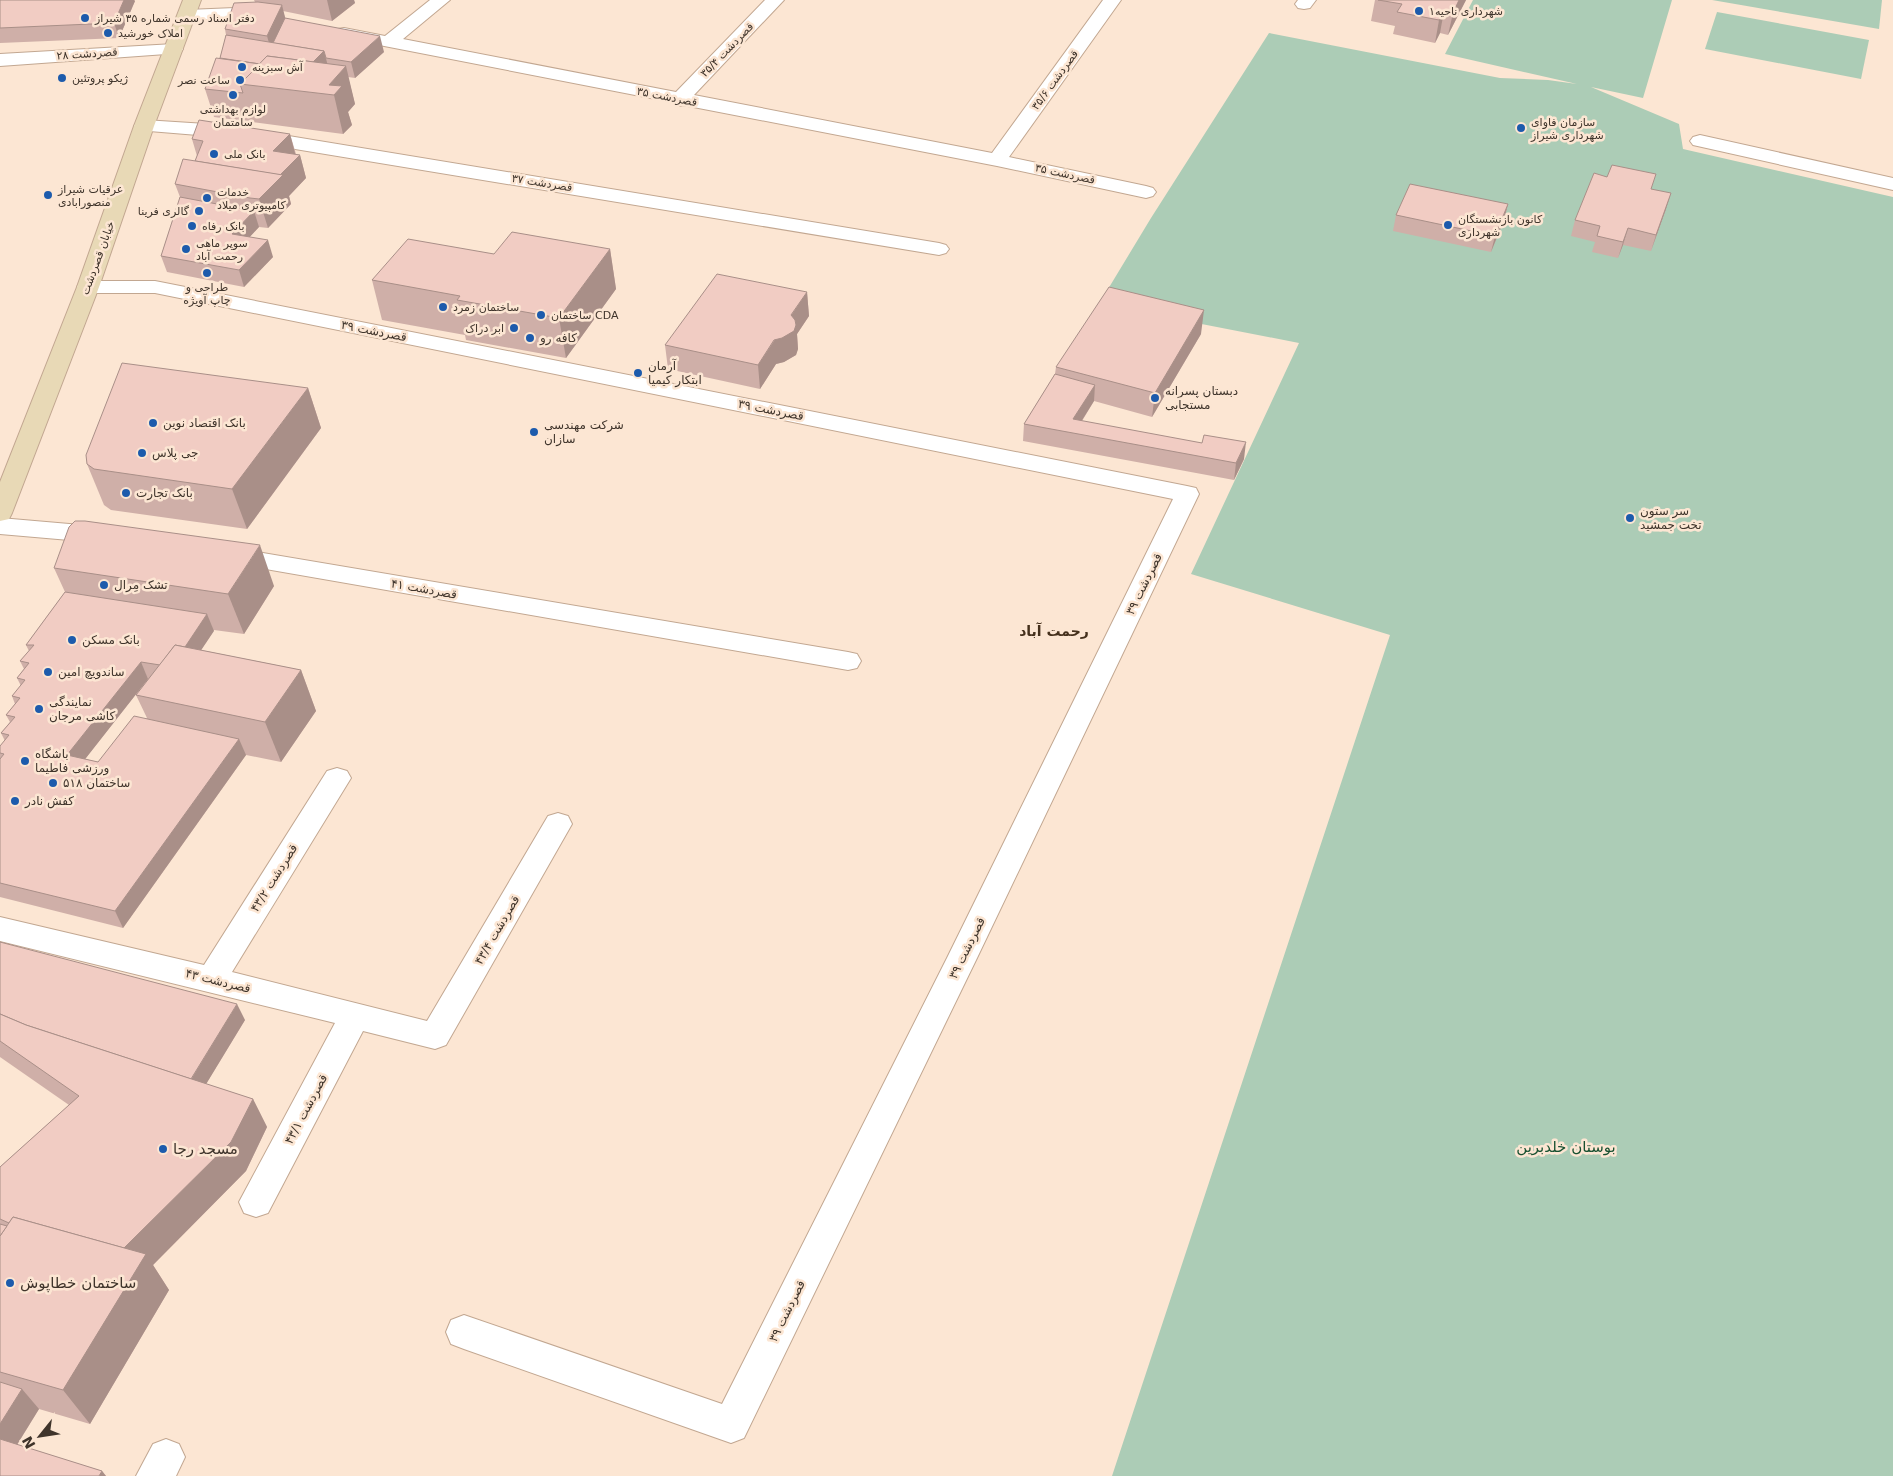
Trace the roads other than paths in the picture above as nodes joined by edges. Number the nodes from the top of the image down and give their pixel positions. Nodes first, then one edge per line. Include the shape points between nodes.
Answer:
1 (441, 0) edge
2 (775, 0) edge
3 (1112, 0) edge
4 (189, 7) edge
5 (287, 22) edge
6 (324, 29) edge
7 (388, 42) junction
8 (174, 49) junction
9 (0, 60) edge
10 (679, 100) junction
11 (144, 126) junction
12 (1700, 140) dead end
13 (997, 160) junction
14 (1893, 184) edge
15 (1146, 192) dead end
16 (939, 249) dead end
17 (88, 287) junction
18 (0, 513) edge
19 (0, 526) edge
20 (129, 538) edge
21 (208, 552) edge
22 (848, 661) dead end
23 (337, 778) dead end
24 (558, 824) dead end
25 (0, 929) edge
26 (211, 979) junction
27 (356, 1016) junction
28 (435, 1036) joint
29 (256, 1202) dead end
30 (464, 1332) dead end

1 - 7 street
2 - 10 street, قصردشت ۳۵/۴
3 - 13 street, قصردشت ۳۵/۶
4 - 5 street
4 - 8 main road, خیابان قصردشت
6 - 7 street, قصردشت ۳۵
7 - 10 street, قصردشت ۳۵
8 - 9 street, قصردشت ۲۸
8 - 11 main road, خیابان قصردشت
10 - 13 street, قصردشت ۳۵
11 - 16 street, قصردشت ۳۷ via 222,131
11 - 17 main road, خیابان قصردشت
12 - 14 street
13 - 15 street, قصردشت ۳۵
17 - 18 main road, خیابان قصردشت
17 - 30 street, قصردشت ۳۹ via 155,287 1187,494 731,1425
19 - 20 street
21 - 22 street, قصردشت ۴۱
23 - 26 street, قصردشت ۴۳/۲
24 - 28 street, قصردشت ۴۳/۴
25 - 26 street, قصردشت ۴۳
26 - 27 street, قصردشت ۴۳
27 - 28 street, قصردشت ۴۳
27 - 29 street, قصردشت ۴۳/۱

